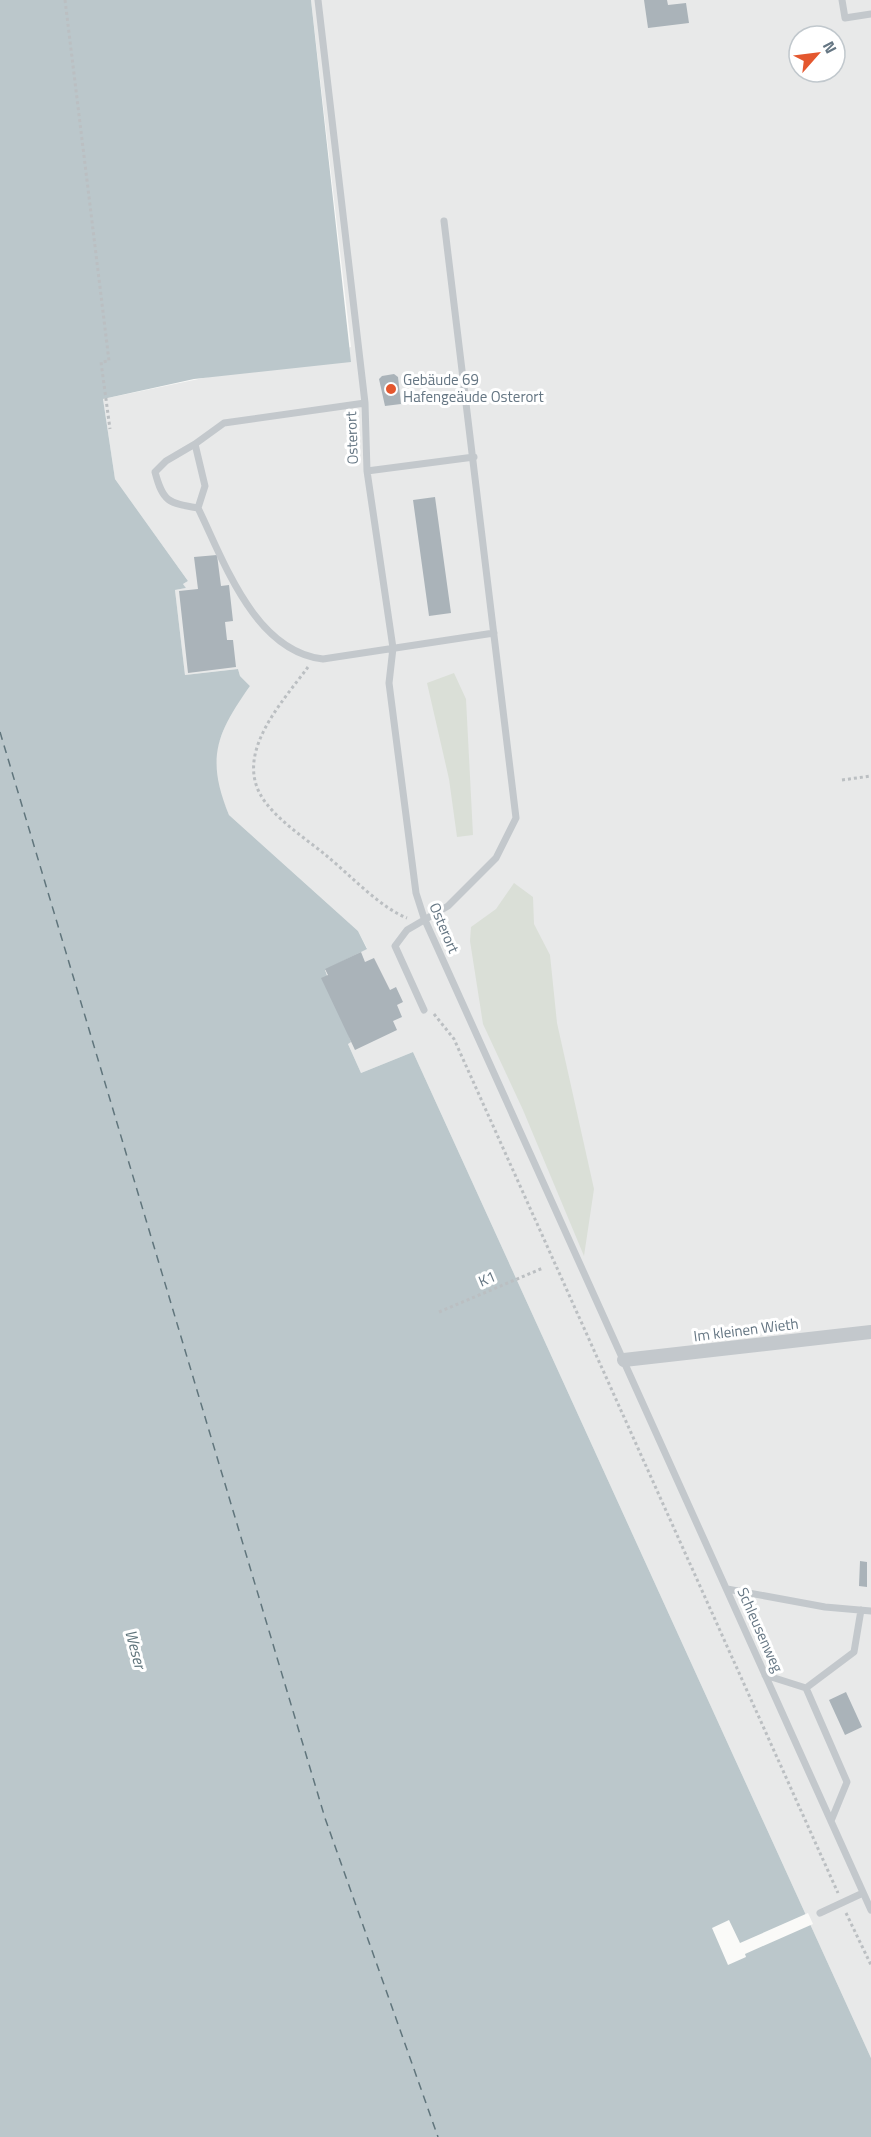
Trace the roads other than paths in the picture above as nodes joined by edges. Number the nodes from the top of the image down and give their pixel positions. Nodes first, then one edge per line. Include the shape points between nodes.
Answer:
1 (318, 0) edge
2 (842, 0) edge
3 (871, 14) edge
4 (444, 221) dead end
5 (365, 403) junction
6 (195, 444) junction
7 (474, 457) junction
8 (367, 471) junction
9 (198, 508) junction
10 (494, 633) junction
11 (393, 648) junction
12 (424, 918) junction
13 (424, 1010) road end
14 (871, 1332) edge
15 (624, 1360) junction
16 (727, 1589) junction
17 (861, 1610) junction
18 (871, 1611) edge
19 (765, 1675) junction
20 (806, 1688) junction
21 (831, 1821) junction
22 (863, 1893) junction
23 (871, 1910) edge
24 (820, 1913) dead end

1 - 5 lane, Osterort
2 - 3 lane via 844,18
4 - 7 lane
5 - 6 lane via 224,423
5 - 8 lane, Osterort
6 - 9 lane via 205,486
6 - 9 lane via 155,472 160,492 170,503
7 - 8 lane, Osterort
7 - 10 lane
8 - 11 lane, Osterort
9 - 11 lane via 246,606 273,634 304,656 314,658
10 - 11 lane
10 - 12 lane via 516,818 496,858 448,906
11 - 12 lane, Osterort via 389,683 416,893
12 - 13 lane via 394,946
12 - 15 lane, Osterort
14 - 15 street, Im kleinen Wieth
15 - 16 lane, Schleusenweg
16 - 17 lane
16 - 19 lane, Schleusenweg
17 - 18 lane
17 - 20 lane via 854,1652
19 - 20 lane
19 - 21 lane, Schleusenweg
20 - 21 lane via 847,1782
21 - 22 lane, Schleusenweg
22 - 23 lane, Schleusenweg
22 - 24 lane

